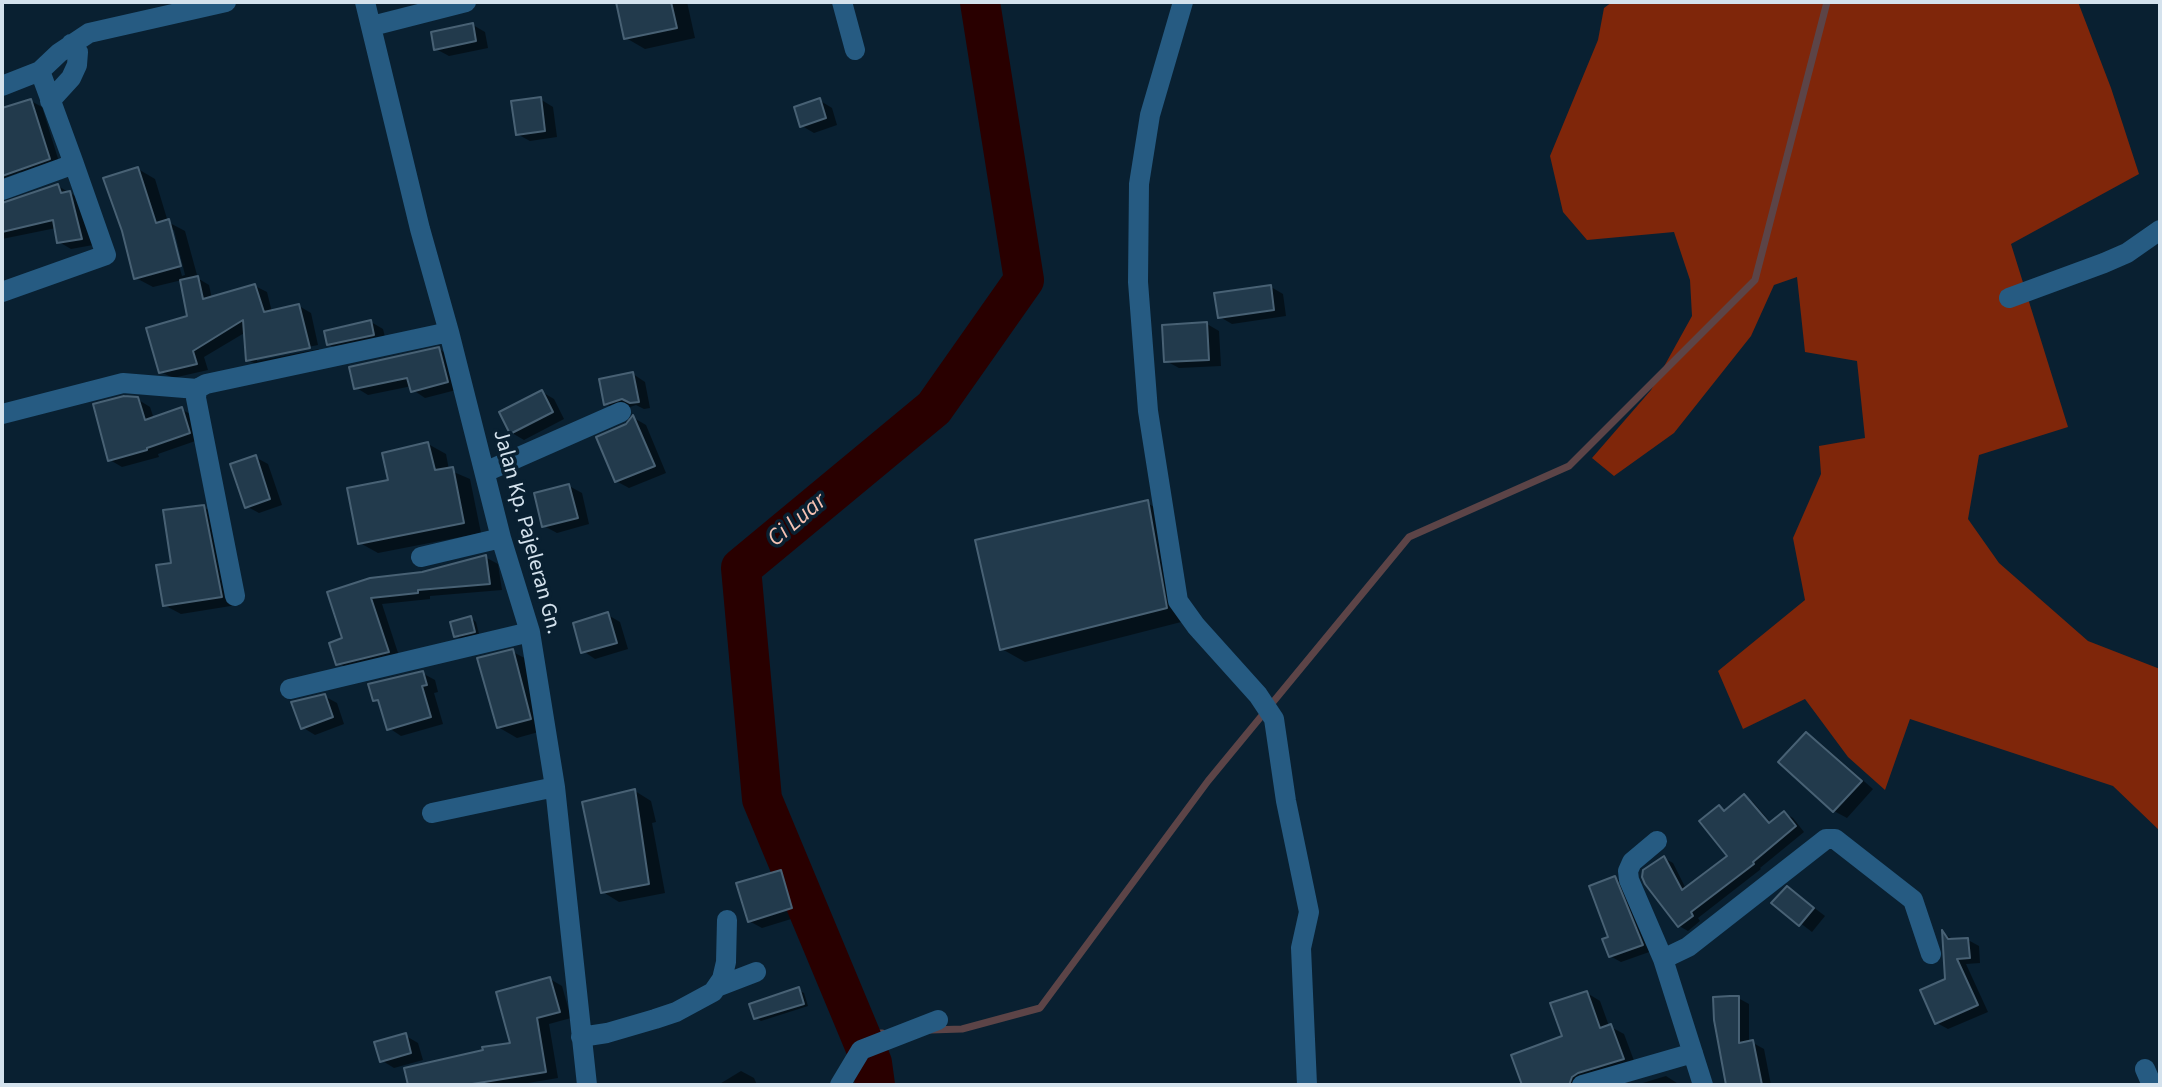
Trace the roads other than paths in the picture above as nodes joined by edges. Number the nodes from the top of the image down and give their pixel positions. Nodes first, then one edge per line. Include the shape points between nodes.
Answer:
1 (226, 2) edge
2 (365, 2) edge
3 (466, 2) edge
4 (842, 2) edge
5 (1183, 2) edge
6 (372, 26) junction
7 (71, 44) junction
8 (855, 50) dead end
9 (40, 71) junction
10 (2, 86) edge
11 (50, 101) junction
12 (74, 164) junction
13 (2, 190) edge
14 (2160, 230) edge
15 (2, 292) edge
16 (2009, 298) dead end
17 (449, 332) junction
18 (197, 389) junction
19 (621, 412) dead end
20 (2, 414) edge
21 (485, 472) junction
22 (501, 538) junction
23 (421, 557) dead end
24 (235, 596) dead end
25 (530, 632) junction
26 (290, 689) dead end
27 (555, 787) junction
28 (432, 813) dead end
29 (1657, 841) dead end
30 (727, 920) dead end
31 (1931, 954) dead end
32 (1663, 959) junction
33 (756, 972) dead end
34 (717, 987) junction
35 (938, 1020) dead end
36 (581, 1037) junction
37 (1693, 1053) junction
38 (587, 1085) edge
39 (840, 1085) edge
40 (1307, 1085) edge
41 (1582, 1085) edge
42 (1703, 1085) edge

1 - 7 street via 101,28
2 - 6 street, Jalan Kp. Pajeleran Gn.
3 - 6 street
4 - 8 street
5 - 40 street via 1150,115 1139,184 1138,282 1148,411 1178,601 1274,719 1309,912 1301,948
6 - 17 street, Jalan Kp. Pajeleran Gn.
7 - 9 street
7 - 11 street via 78,52 77,65
9 - 10 street
9 - 11 street
11 - 12 street
12 - 13 street
12 - 15 street via 106,255
14 - 16 street via 2127,253
17 - 18 street
17 - 21 street, Jalan Kp. Pajeleran Gn.
18 - 20 street via 123,383
18 - 24 street
19 - 21 street
21 - 22 street, Jalan Kp. Pajeleran Gn.
22 - 23 street
22 - 25 street, Jalan Kp. Pajeleran Gn.
25 - 26 street
25 - 27 street, Jalan Kp. Pajeleran Gn.
27 - 28 street
27 - 36 street, Jalan Kp. Pajeleran Gn.
29 - 32 street via 1628,871
30 - 34 street via 726,962
31 - 32 street via 1913,900 1835,839 1826,839 1688,947
32 - 37 street
33 - 34 street
34 - 36 street via 676,1012
35 - 39 street via 861,1050
36 - 38 street, Jalan Kp. Pajeleran Gn.
37 - 41 street
37 - 42 street

